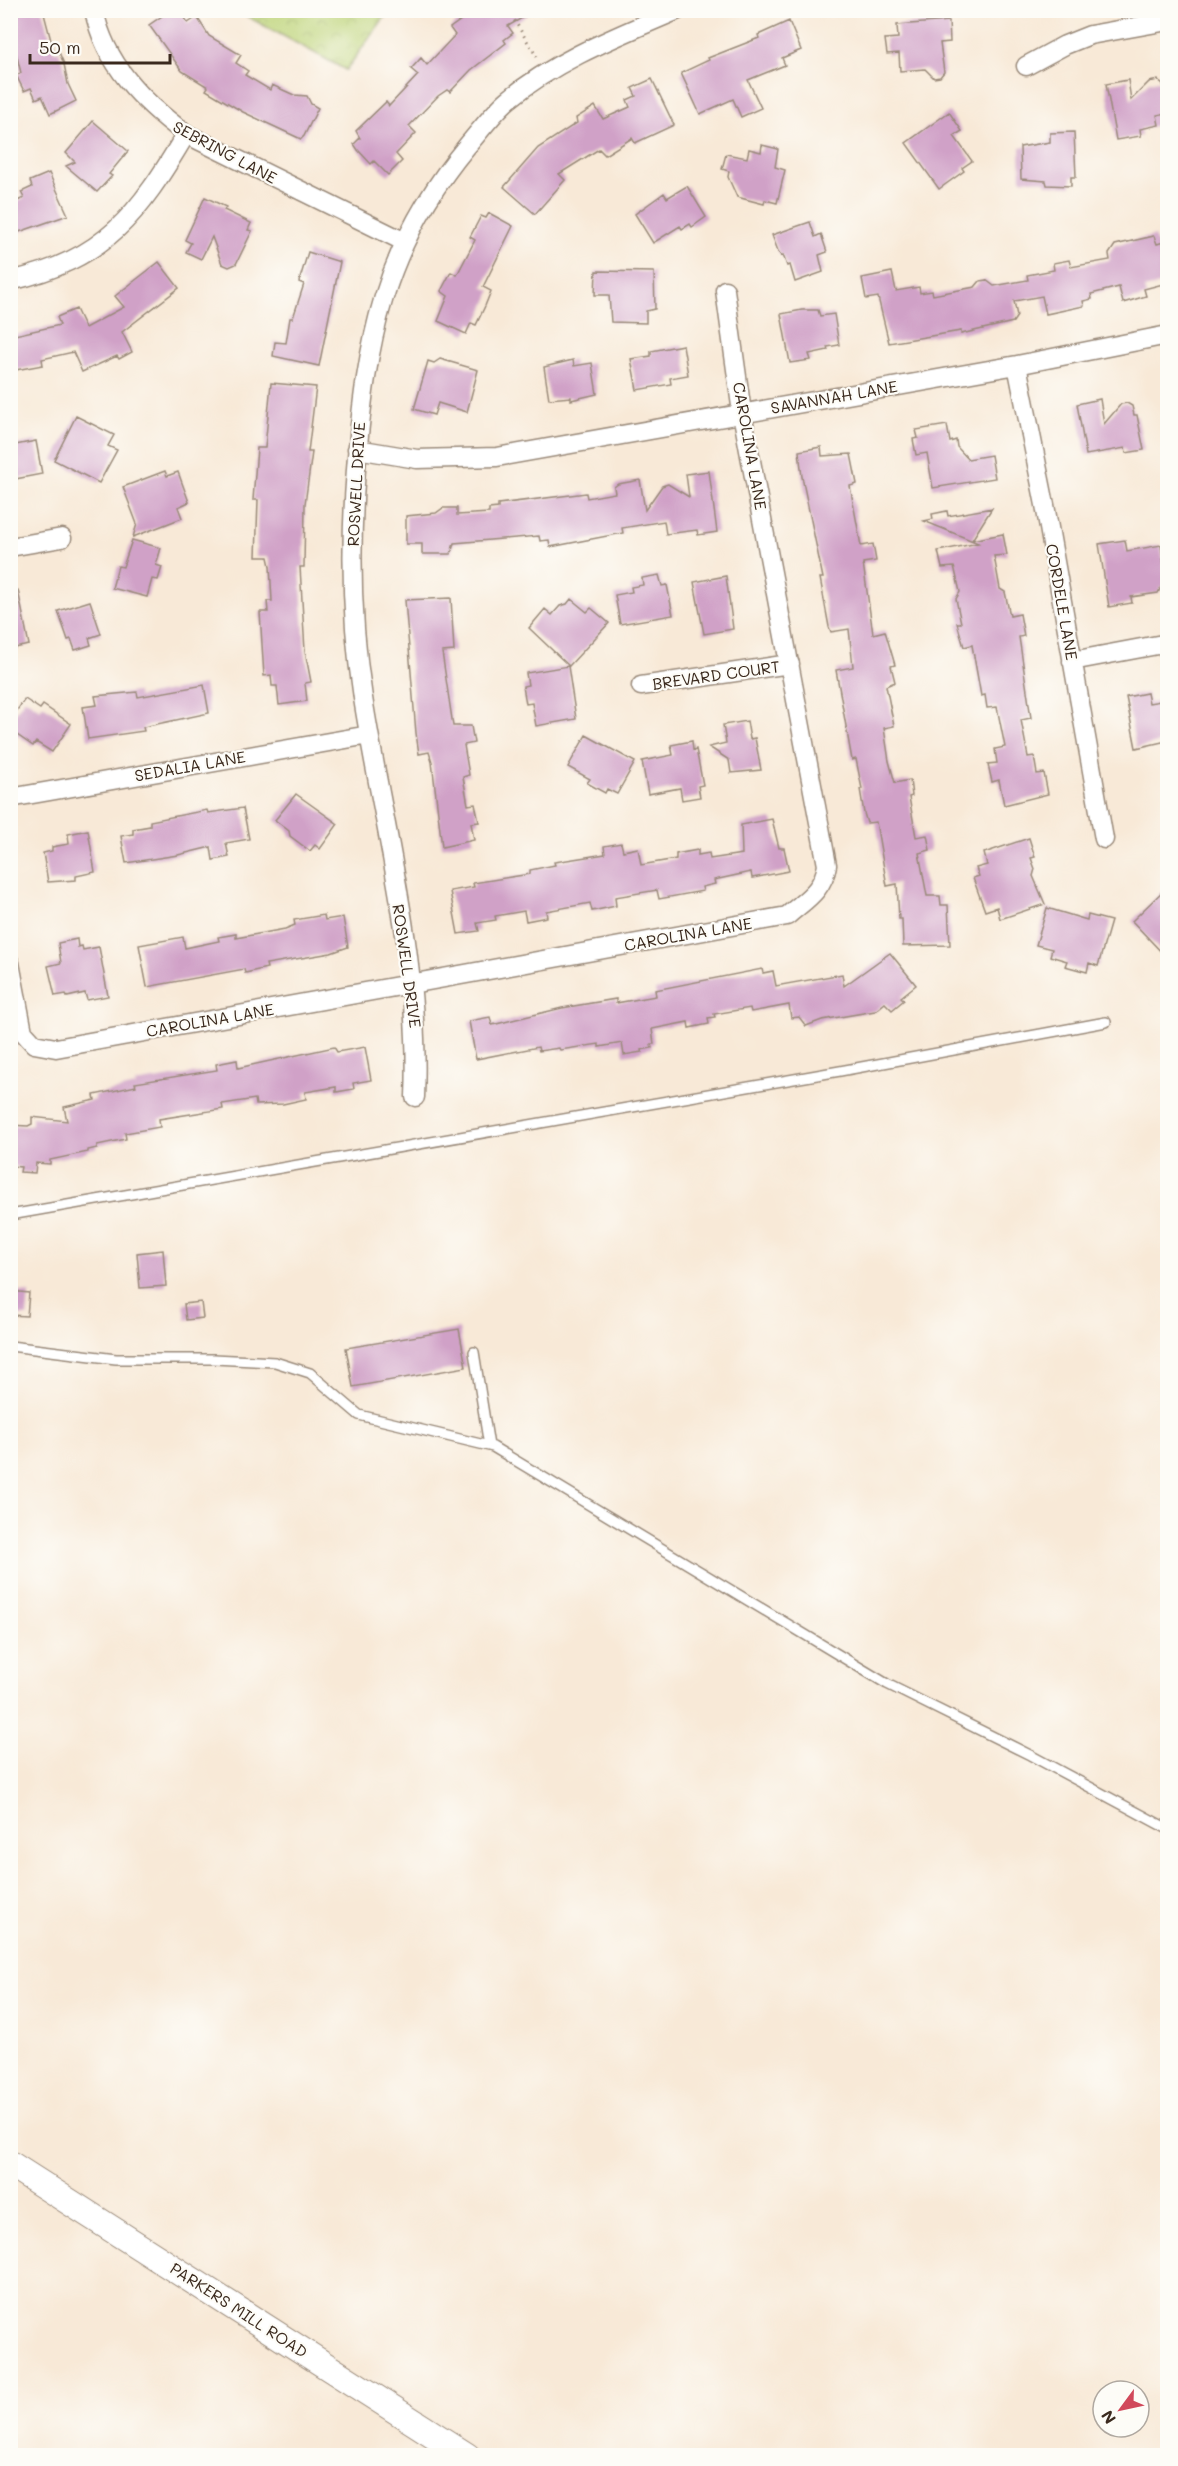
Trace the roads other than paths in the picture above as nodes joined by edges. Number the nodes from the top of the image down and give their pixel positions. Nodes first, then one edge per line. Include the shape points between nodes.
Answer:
1 (94, 10) edge
2 (678, 10) edge
3 (1167, 21) edge
4 (1026, 66) dead end
5 (186, 134) junction
6 (405, 242) junction
7 (10, 281) edge
8 (725, 290) dead end
9 (1167, 335) edge
10 (1017, 366) junction
11 (742, 413) junction
12 (357, 449) junction
13 (62, 538) dead end
14 (10, 547) edge
15 (1167, 643) edge
16 (1072, 661) junction
17 (790, 664) junction
18 (641, 686) dead end
19 (369, 735) junction
20 (10, 798) edge
21 (1104, 839) dead end
22 (10, 963) edge
23 (412, 983) junction
24 (1106, 1022) dead end
25 (415, 1097) dead end
26 (10, 1215) edge
27 (10, 1346) edge
28 (474, 1352) dead end
29 (489, 1446) junction
30 (1167, 1830) edge
31 (10, 2164) edge
32 (467, 2456) edge

1 - 5 street, SEBRING LANE via 102,38 124,78 150,106
2 - 6 street, ROSWELL DRIVE via 576,56 508,100 457,159
3 - 4 street via 1090,35
5 - 6 street, SEBRING LANE
5 - 7 street via 160,179 114,234 48,273
6 - 12 street, ROSWELL DRIVE via 375,326 360,401
8 - 11 street, CAROLINA LANE
9 - 10 street, SAVANNAH LANE
10 - 11 street, SAVANNAH LANE
10 - 16 street, CORDELE LANE
11 - 12 street, SAVANNAH LANE via 497,458 417,459
11 - 17 street, CAROLINA LANE
12 - 19 street, ROSWELL DRIVE via 351,524 355,629
13 - 14 street
15 - 16 street
16 - 21 street, CORDELE LANE
17 - 18 street, BREVARD COURT
17 - 23 street, CAROLINA LANE via 826,865 816,893 787,916
19 - 20 street, SEDALIA LANE
19 - 23 street, ROSWELL DRIVE
22 - 23 street, CAROLINA LANE via 23,1032 34,1044 56,1048
23 - 25 street, ROSWELL DRIVE via 417,1058
24 - 26 lane
27 - 29 lane via 116,1359 275,1362 310,1373 359,1415
28 - 29 lane
29 - 30 lane via 887,1684 1070,1775
31 - 32 main road, PARKERS MILL ROAD

